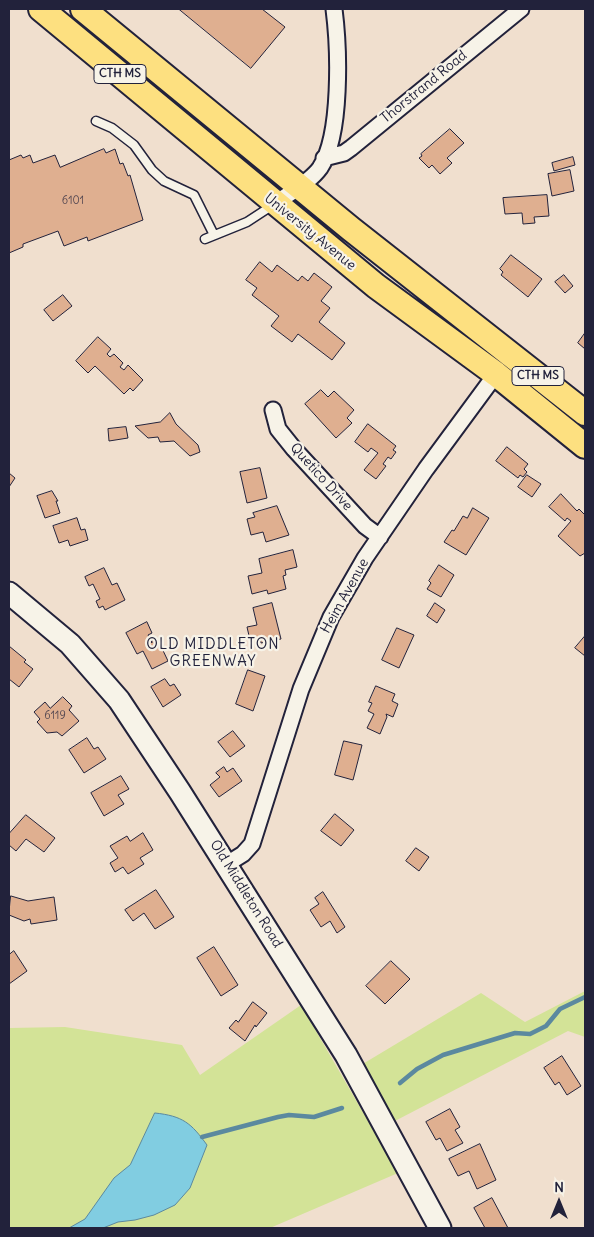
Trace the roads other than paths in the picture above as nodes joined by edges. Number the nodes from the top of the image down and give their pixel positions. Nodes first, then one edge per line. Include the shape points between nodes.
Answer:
1 (41, 9) edge
2 (84, 9) edge
3 (334, 9) edge
4 (521, 9) edge
5 (96, 121) dead end
6 (324, 158) junction
7 (300, 185) junction
8 (275, 204) junction
9 (214, 235) junction
10 (205, 239) dead end
11 (496, 374) junction
12 (273, 410) dead end
13 (585, 414) edge
14 (585, 420) edge
15 (585, 446) edge
16 (380, 537) junction
17 (9, 593) edge
18 (227, 864) junction
19 (440, 1228) edge

1 - 8 main road, University Avenue / CTH MS
2 - 7 main road, University Avenue / CTH MS
3 - 6 street via 337,93 331,138
4 - 6 street, Thorstrand Road via 351,148
5 - 9 lane via 112,128 134,145 164,181 194,195
6 - 7 street via 317,172
7 - 8 street
7 - 13 main road, University Avenue / CTH MS
8 - 9 lane via 247,222
8 - 11 main road, University Avenue / CTH MS via 416,317
9 - 10 lane
11 - 14 main road via 512,370
11 - 15 main road, University Avenue / CTH MS
11 - 16 street, Heim Avenue
12 - 16 street, Quetico Drive via 278,428 294,449 365,526
16 - 18 street, Heim Avenue via 331,617 301,689 252,844 244,854
17 - 18 street, Old Middleton Road via 70,644 119,700
18 - 19 street, Old Middleton Road via 346,1055

